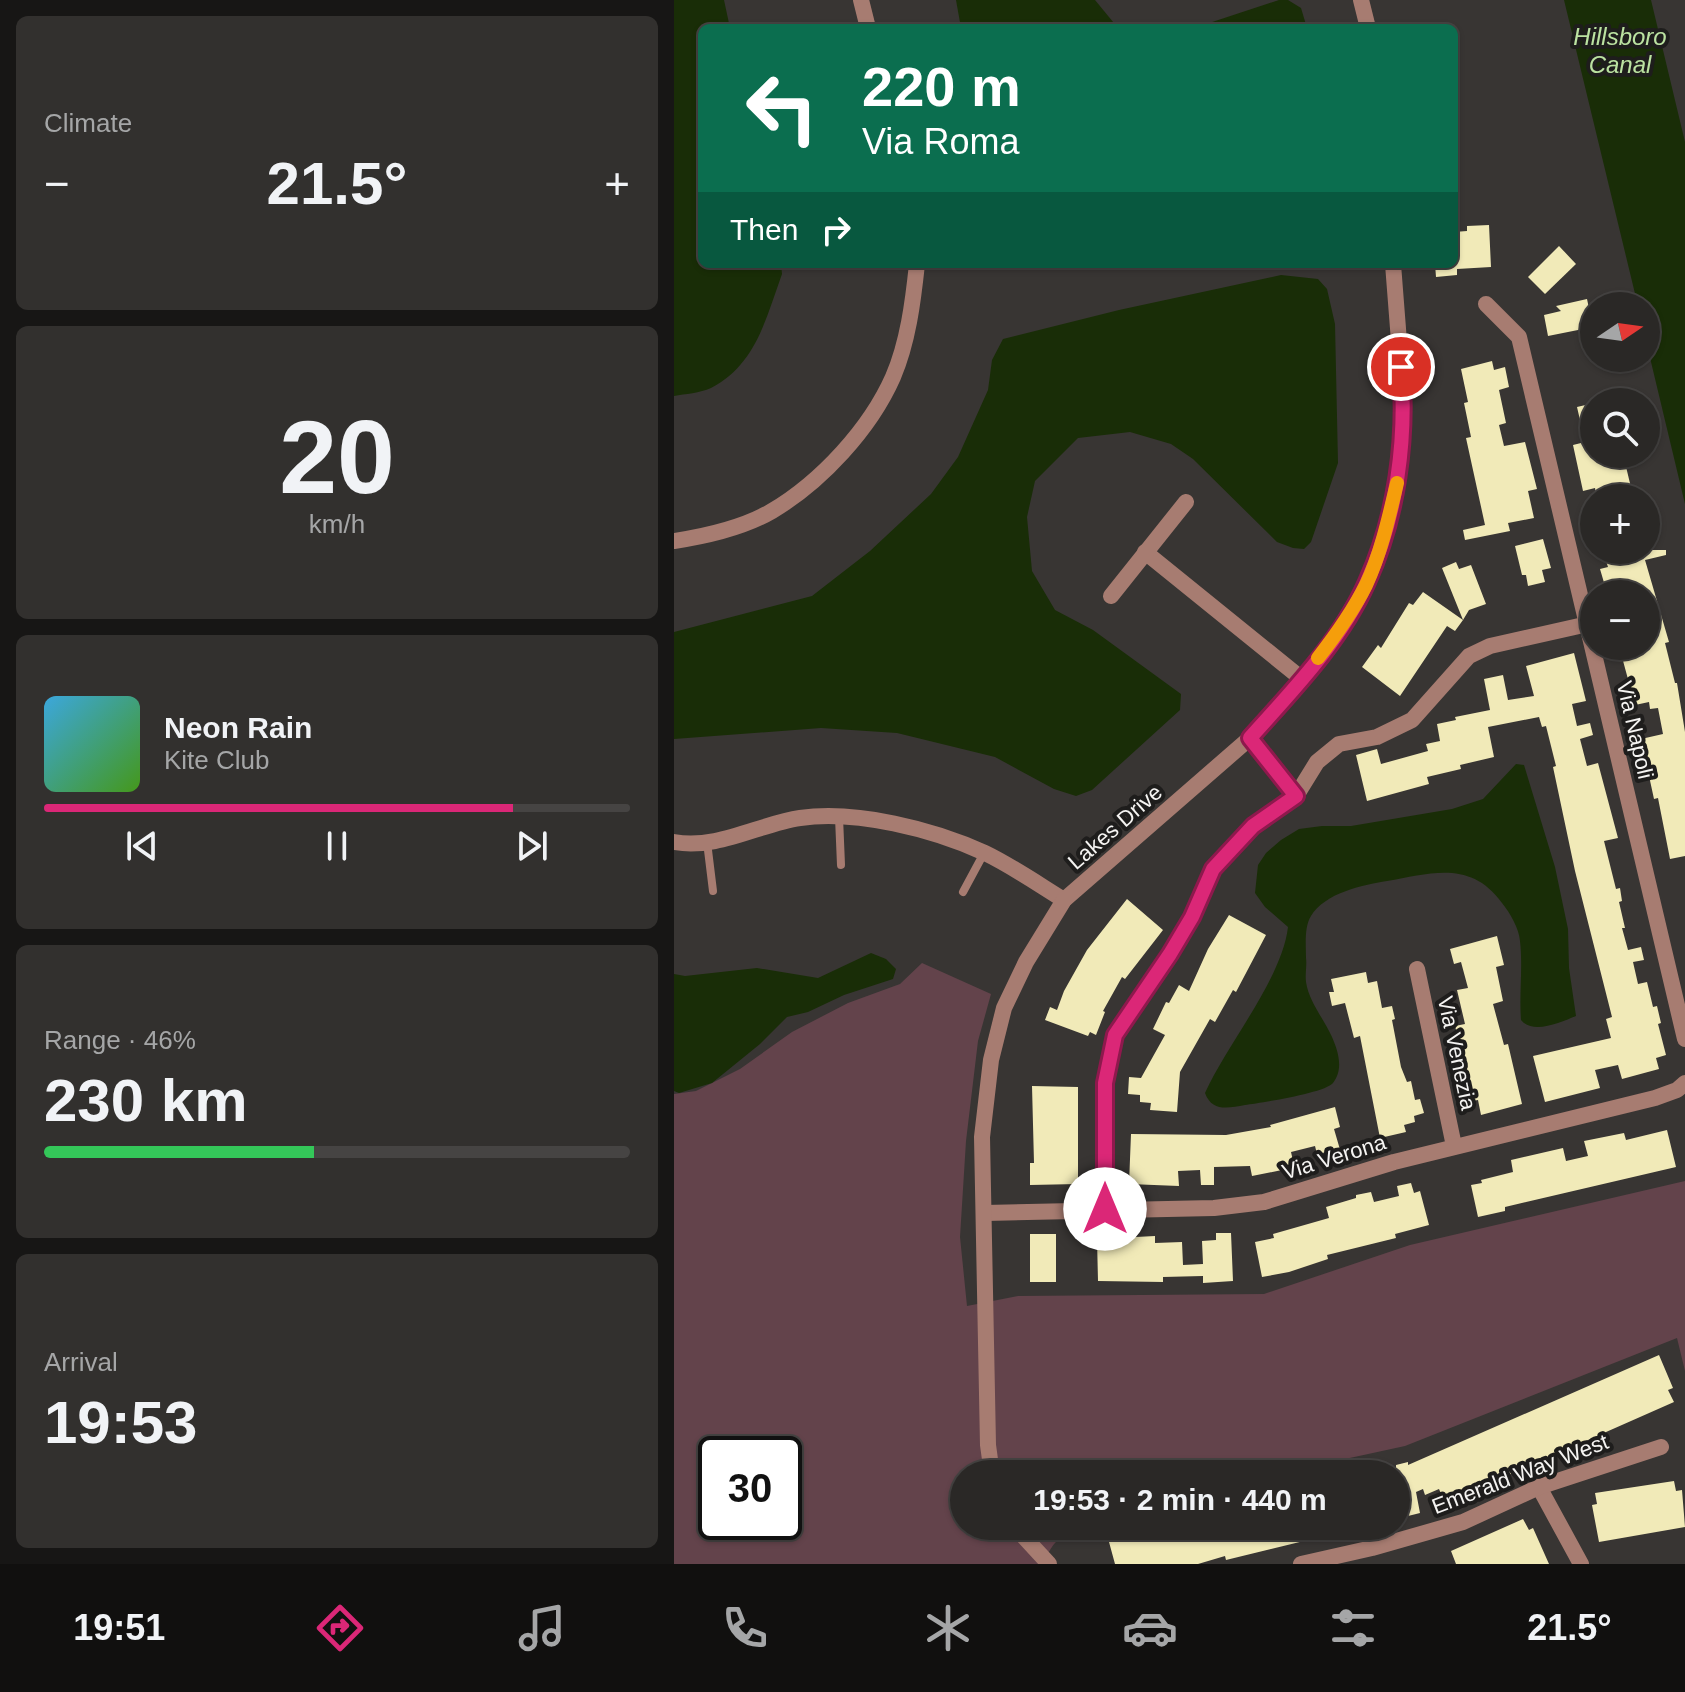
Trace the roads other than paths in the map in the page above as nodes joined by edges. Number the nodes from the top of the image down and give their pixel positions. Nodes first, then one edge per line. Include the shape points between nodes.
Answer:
1 (861, 0) edge
2 (1361, 0) edge
3 (867, 24) edge
4 (1367, 24) edge
5 (917, 268) edge
6 (1393, 268) edge
7 (1486, 304) dead end
8 (1186, 502) dead end
9 (674, 541) edge
10 (1145, 552) junction
11 (1580, 591) edge
12 (1111, 596) dead end
13 (1580, 626) edge
14 (1596, 660) edge
15 (1302, 679) junction
16 (1250, 738) junction
17 (1296, 796) junction
18 (839, 817) junction
19 (707, 841) junction
20 (674, 842) edge
21 (984, 853) junction
22 (841, 865) dead end
23 (713, 891) dead end
24 (963, 892) dead end
25 (1064, 900) junction
26 (1417, 969) dead end
27 (1685, 1039) edge
28 (1685, 1083) edge
29 (1454, 1146) junction
30 (1105, 1209) junction
31 (985, 1213) junction
32 (1661, 1447) dead end
33 (990, 1460) edge
34 (1539, 1487) junction
35 (1027, 1540) edge
36 (1308, 1563) edge
37 (1049, 1564) edge
38 (1581, 1564) edge

1 - 3 street
2 - 4 street
5 - 9 street via 912,311 893,377 866,424 831,466 772,511 714,534
6 - 15 street, Lakes Drive via 1403,393 1398,477 1367,583
7 - 11 street, Via Napoli via 1519,337
8 - 10 street
10 - 12 street
10 - 15 street
13 - 17 street via 1490,646 1469,656 1412,720 1377,737 1339,744 1317,762
14 - 27 street, Via Napoli
15 - 16 street, Lakes Drive
16 - 17 street
16 - 25 street, Lakes Drive
17 - 30 street via 1253,826 1213,869 1177,941 1115,1035 1105,1083
18 - 19 street via 800,818
18 - 21 street via 928,833
18 - 22 lane
19 - 20 street
19 - 23 lane
21 - 24 lane
21 - 25 street
25 - 31 street, Lakes Drive via 1004,1008 991,1060 982,1137
26 - 29 street, Via Venezia
28 - 29 street, Via Verona via 1655,1098
29 - 30 street, Via Verona via 1264,1202
30 - 31 street, Via Verona
31 - 33 street, Lakes Drive
32 - 34 street, Emerald Way West
34 - 36 street, Emerald Way West via 1463,1522
34 - 38 street
35 - 37 street

